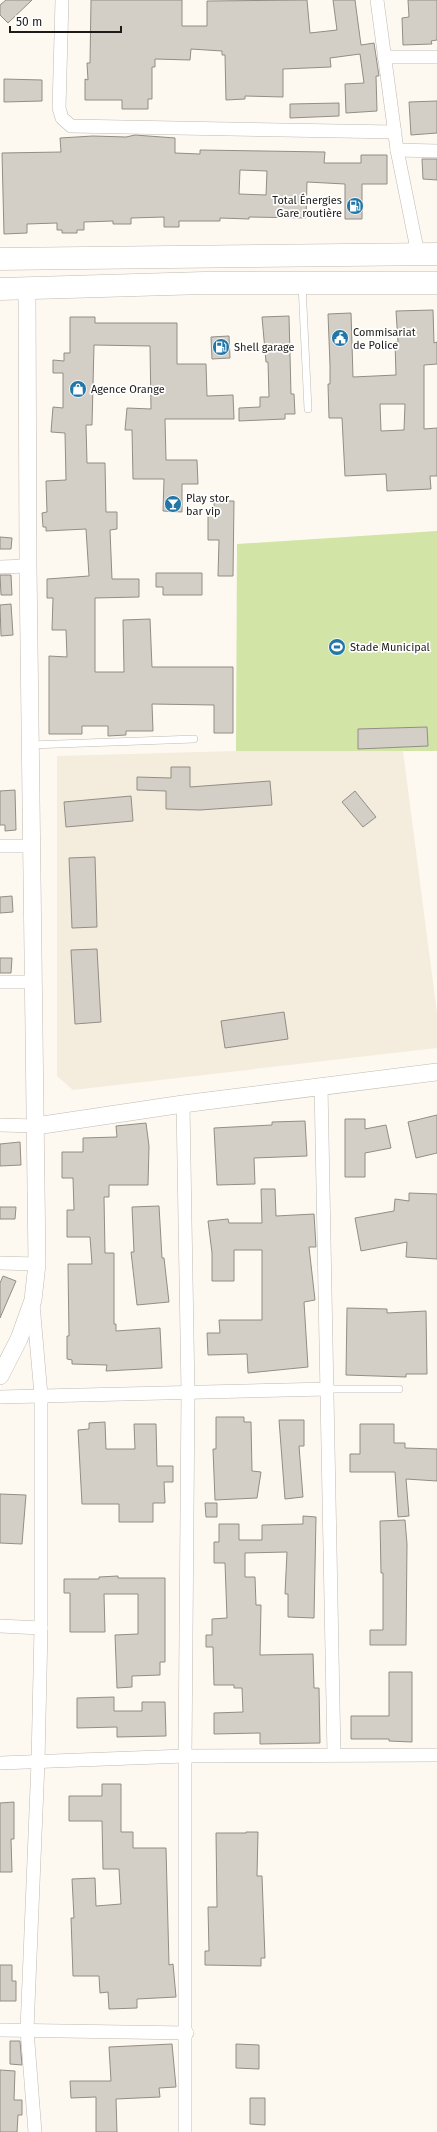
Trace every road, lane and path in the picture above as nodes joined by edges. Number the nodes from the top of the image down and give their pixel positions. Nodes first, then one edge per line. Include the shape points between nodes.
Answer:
1 (62, 0) edge
2 (377, 0) edge
3 (437, 57) edge
4 (384, 58) junction
5 (394, 132) junction
6 (397, 150) junction
7 (437, 151) edge
8 (427, 254) edge
9 (355, 255) junction
10 (0, 259) edge
11 (302, 283) junction
12 (357, 283) junction
13 (437, 283) edge
14 (0, 289) edge
15 (27, 289) junction
16 (308, 409) dead end
17 (28, 566) junction
18 (0, 567) edge
19 (194, 739) dead end
20 (30, 746) junction
21 (0, 846) edge
22 (32, 846) junction
23 (0, 982) edge
24 (34, 982) junction
25 (437, 1072) edge
26 (321, 1086) junction
27 (183, 1104) junction
28 (0, 1124) edge
29 (36, 1126) junction
30 (0, 1263) edge
31 (37, 1264) junction
32 (33, 1300) junction
33 (0, 1376) edge
34 (328, 1389) junction
35 (399, 1389) dead end
36 (188, 1393) junction
37 (41, 1395) junction
38 (0, 1397) edge
39 (0, 1626) edge
40 (41, 1628) junction
41 (437, 1755) edge
42 (185, 1756) junction
43 (334, 1756) junction
44 (38, 1762) junction
45 (0, 1763) edge
46 (0, 2030) edge
47 (27, 2030) junction
48 (187, 2033) junction
49 (34, 2132) edge
50 (186, 2132) edge

1 - 5 street via 59,108 62,118 70,126
2 - 4 street
3 - 4 street
4 - 5 street
5 - 6 street
6 - 7 street
6 - 8 street
8 - 9 highway
9 - 10 highway
9 - 12 highway
11 - 12 highway
11 - 15 highway via 204,283
11 - 16 lane
12 - 13 highway
14 - 15 highway
15 - 17 street
17 - 18 street
17 - 20 street
19 - 20 lane
20 - 22 street
21 - 22 street
22 - 24 street
23 - 24 street
24 - 29 street
25 - 26 street
26 - 27 street
26 - 34 street
27 - 29 street
27 - 36 street
28 - 29 street
29 - 31 street
30 - 31 street
31 - 32 street
32 - 33 street via 19,1339
32 - 37 street
34 - 35 lane
34 - 36 street
34 - 43 street
36 - 37 street
36 - 42 street
37 - 38 street
37 - 40 street
39 - 40 street
40 - 44 street
41 - 43 street
42 - 43 street
42 - 44 street
42 - 48 street
44 - 45 street
44 - 47 street
46 - 47 street
47 - 48 street
47 - 49 street
48 - 50 street

